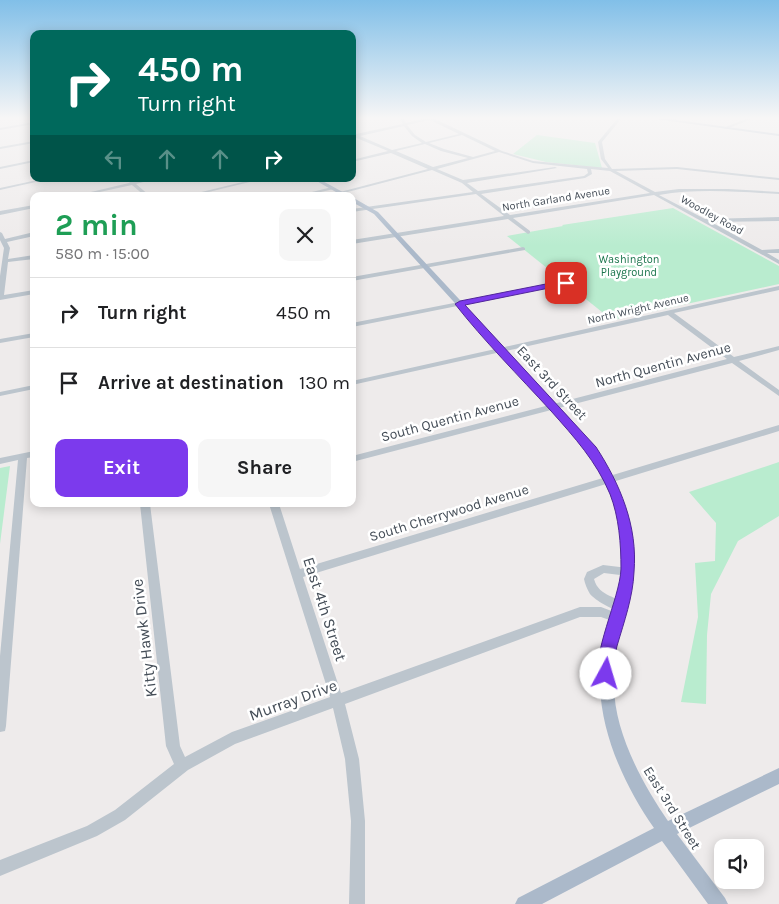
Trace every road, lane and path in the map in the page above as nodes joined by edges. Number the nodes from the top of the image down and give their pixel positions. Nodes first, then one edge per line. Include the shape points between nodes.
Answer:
1 (415, 161) edge
2 (461, 161) edge
3 (533, 161) edge
4 (605, 161) edge
5 (30, 162) edge
6 (558, 166) junction
7 (0, 168) edge
8 (432, 169) junction
9 (589, 169) junction
10 (611, 170) junction
11 (518, 174) junction
12 (779, 179) edge
13 (33, 182) edge
14 (137, 182) edge
15 (247, 182) edge
16 (321, 182) edge
17 (462, 182) junction
18 (132, 183) junction
19 (534, 184) junction
20 (332, 188) junction
21 (0, 189) edge
22 (93, 192) edge
23 (143, 192) edge
24 (204, 192) edge
25 (315, 192) edge
26 (340, 192) edge
27 (476, 192) junction
28 (356, 193) edge
29 (779, 193) edge
30 (653, 194) junction
31 (356, 201) edge
32 (30, 207) edge
33 (370, 208) junction
34 (356, 210) edge
35 (0, 213) edge
36 (508, 217) junction
37 (779, 219) edge
38 (703, 221) junction
39 (528, 232) dead end
40 (0, 234) edge
41 (30, 235) edge
42 (396, 235) junction
43 (356, 241) edge
44 (4, 245) edge
45 (523, 249) dead end
46 (779, 250) edge
47 (760, 252) junction
48 (30, 258) edge
49 (5, 261) junction
50 (779, 262) edge
51 (425, 266) junction
52 (356, 278) edge
53 (566, 283) dead end
54 (779, 288) edge
55 (1, 290) edge
56 (30, 293) edge
57 (0, 298) edge
58 (460, 304) junction
59 (668, 312) junction
60 (356, 323) edge
61 (30, 336) edge
62 (0, 341) edge
63 (779, 348) edge
64 (501, 349) junction
65 (733, 360) junction
66 (356, 382) edge
67 (30, 389) edge
68 (0, 394) edge
69 (779, 394) edge
70 (554, 407) junction
71 (779, 428) edge
72 (29, 455) edge
73 (356, 458) edge
74 (0, 461) edge
75 (609, 479) junction
76 (145, 507) edge
77 (275, 507) edge
78 (628, 572) junction
79 (296, 574) junction
80 (619, 612) junction
81 (338, 702) junction
82 (0, 726) edge
83 (183, 765) junction
84 (779, 776) edge
85 (666, 831) junction
86 (0, 868) edge
87 (357, 904) edge
88 (524, 904) edge
89 (719, 904) edge

1 - 8 street
2 - 8 street
3 - 6 street
4 - 10 street
5 - 7 street
6 - 9 street
6 - 11 street
8 - 17 street
8 - 28 street
9 - 10 street
9 - 19 street via 590,173 585,177
10 - 12 street via 677,168
10 - 30 street, Woodley Road
11 - 17 street
11 - 19 street
13 - 21 street
14 - 18 street
15 - 24 street
16 - 20 main road, East 3rd Street
17 - 27 street
18 - 22 street
18 - 23 street
19 - 27 street
20 - 25 street
20 - 26 main road, East 3rd Street
27 - 33 street
27 - 36 street
29 - 30 street, North Garland Avenue via 699,190
30 - 36 street, North Garland Avenue
30 - 38 street, Woodley Road
31 - 33 main road, East 3rd Street
32 - 35 street
33 - 34 street
33 - 42 main road, East 3rd Street
36 - 39 street
36 - 42 street, North Garland Avenue
37 - 38 street
38 - 47 street, Woodley Road
40 - 44 street
41 - 44 street
42 - 43 street
42 - 51 main road, East 3rd Street
44 - 49 street
45 - 51 street
46 - 47 street
47 - 50 street, Woodley Road
48 - 49 street
49 - 55 street
51 - 52 street
51 - 58 main road, East 3rd Street
53 - 58 street
54 - 59 street, North Wright Avenue
55 - 57 street
56 - 57 street
58 - 60 street
58 - 64 main road, East 3rd Street
59 - 64 street, North Wright Avenue
59 - 65 street
61 - 62 street
63 - 65 street, North Quentin Avenue
64 - 66 street, North Wright Avenue
64 - 70 main road, East 3rd Street
65 - 69 street
65 - 70 street, North Quentin Avenue
67 - 68 street
70 - 73 street, South Quentin Avenue
70 - 75 main road, East 3rd Street via 592,449
71 - 75 street, South Cherrywood Avenue
72 - 74 street
72 - 82 street
75 - 78 main road, East 3rd Street via 622,513
75 - 79 street, South Cherrywood Avenue
76 - 83 street, Kitty Hawk Drive via 173,746
77 - 79 street, East 4th Street
78 - 80 main road, East 3rd Street
78 - 80 street via 603,569 591,574 589,579 593,590
79 - 81 street, East 4th Street
80 - 81 street, Murray Drive via 580,612
80 - 85 main road, East 3rd Street via 608,649 606,674 611,716 631,772
81 - 83 street, Murray Drive via 232,739
81 - 87 street, East 4th Street via 355,780
83 - 86 street, Murray Drive via 143,798 92,831
84 - 85 main road
85 - 88 main road
85 - 89 main road, East 3rd Street

